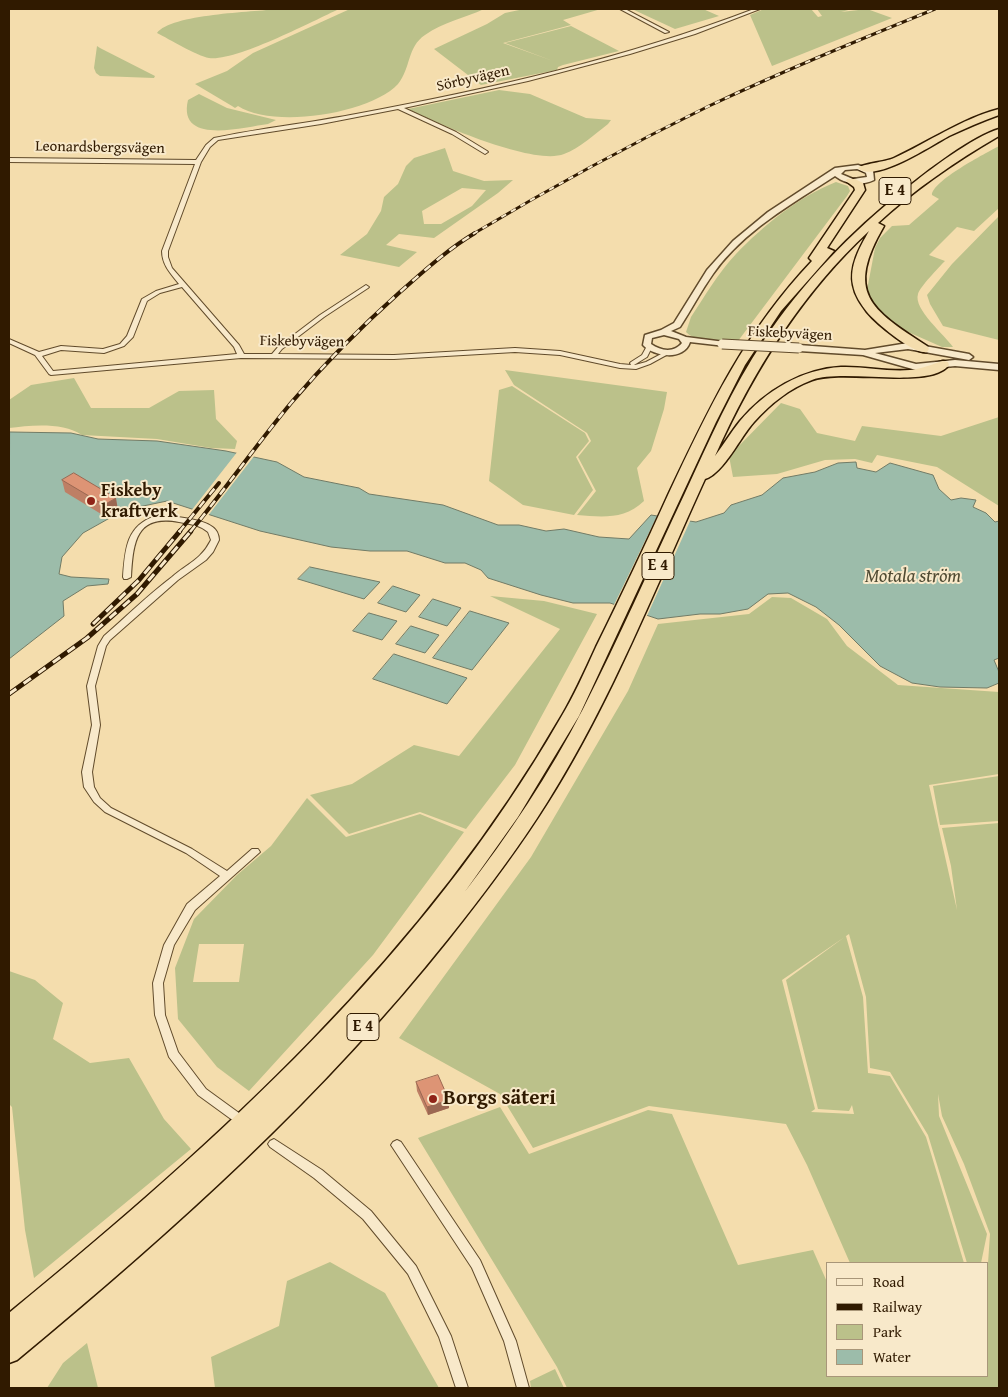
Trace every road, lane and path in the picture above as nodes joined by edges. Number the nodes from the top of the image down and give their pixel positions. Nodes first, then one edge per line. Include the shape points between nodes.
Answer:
1 (622, 9) edge
2 (758, 9) edge
3 (667, 32) dead end
4 (400, 108) junction
5 (999, 112) edge
6 (999, 123) edge
7 (999, 132) edge
8 (485, 152) dead end
9 (9, 160) edge
10 (194, 161) junction
11 (863, 168) junction
12 (837, 172) junction
13 (847, 180) junction
14 (819, 185) junction
15 (894, 204) junction
16 (805, 276) junction
17 (183, 285) junction
18 (366, 287) dead end
19 (680, 336) junction
20 (9, 341) edge
21 (649, 347) junction
22 (924, 349) junction
23 (863, 352) junction
24 (667, 353) junction
25 (275, 354) junction
26 (38, 355) junction
27 (241, 356) junction
28 (999, 361) edge
29 (608, 363) junction
30 (943, 365) junction
31 (923, 366) junction
32 (999, 367) edge
33 (876, 373) junction
34 (698, 480) junction
35 (680, 502) junction
36 (127, 577) dead end
37 (622, 627) junction
38 (256, 852) dead end
39 (226, 875) junction
40 (234, 1116) dead end
41 (274, 1144) dead end
42 (397, 1145) dead end
43 (9, 1327) edge
44 (9, 1352) edge
45 (462, 1388) edge
46 (523, 1388) edge

1 - 3 street
2 - 4 street, Sörbyvägen via 598,62
4 - 8 street
4 - 10 street, Sörbyvägen via 216,139
5 - 11 highway via 939,137 886,166
6 - 16 highway, E 4 via 926,168 883,200
7 - 15 highway, E 4 via 944,166
9 - 10 street, Leonardsbergsvägen
10 - 17 street, Sörbyvägen via 165,250 169,268
11 - 12 street via 844,168
11 - 13 street via 870,172 871,178 860,182
12 - 13 street
12 - 14 street
13 - 14 street via 832,180
13 - 16 highway via 859,185 860,190 828,235
14 - 19 street via 771,214 736,243 710,272
15 - 22 highway via 865,245 857,269 858,283 866,303 880,318
15 - 34 highway, E 4 via 839,255 782,323 746,379
16 - 35 highway, E 4 via 751,345 704,434
17 - 26 street via 144,300 130,337 122,345 104,351 61,348
17 - 27 street, Sörbyvägen via 237,346
18 - 25 street via 322,316
19 - 21 street via 664,332 648,337
19 - 23 street, Fiskebyvägen, bridge via 719,344
19 - 24 street via 675,352
20 - 26 street, Fiskebyvägen
21 - 24 street
21 - 29 street, Fiskebyvägen via 646,356 636,362
22 - 23 street, Fiskebyvägen via 908,346
22 - 28 street, Fiskebyvägen
22 - 31 street via 932,358
23 - 31 street, Fiskebyvägen via 906,365
24 - 29 street, Fiskebyvägen via 636,367
25 - 27 street, Fiskebyvägen
25 - 29 street, Fiskebyvägen via 394,357 530,350
26 - 27 street, Fiskebyvägen via 52,373
30 - 31 street, Fiskebyvägen
30 - 32 street, Fiskebyvägen via 965,363
30 - 33 highway via 905,375
31 - 33 highway
33 - 34 highway via 829,372 810,376 792,385 755,412 713,468
34 - 35 highway, E 4
35 - 37 highway, E 4
36 - 39 street via 133,536 151,520 181,519 205,525 214,533 215,540 209,552 175,578 102,646 91,686 96,725 87,772 89,787 108,810 189,851
37 - 43 highway, E 4 via 527,790 473,867 382,980 221,1146 118,1238
37 - 44 highway, E 4 via 584,725 542,797 489,874 392,994 233,1160 129,1253
38 - 39 street
39 - 40 street via 191,907 169,944 158,983 160,1015 173,1054 202,1092
41 - 45 street via 318,1174 367,1216 412,1270 445,1336
42 - 46 street via 476,1264 510,1341

